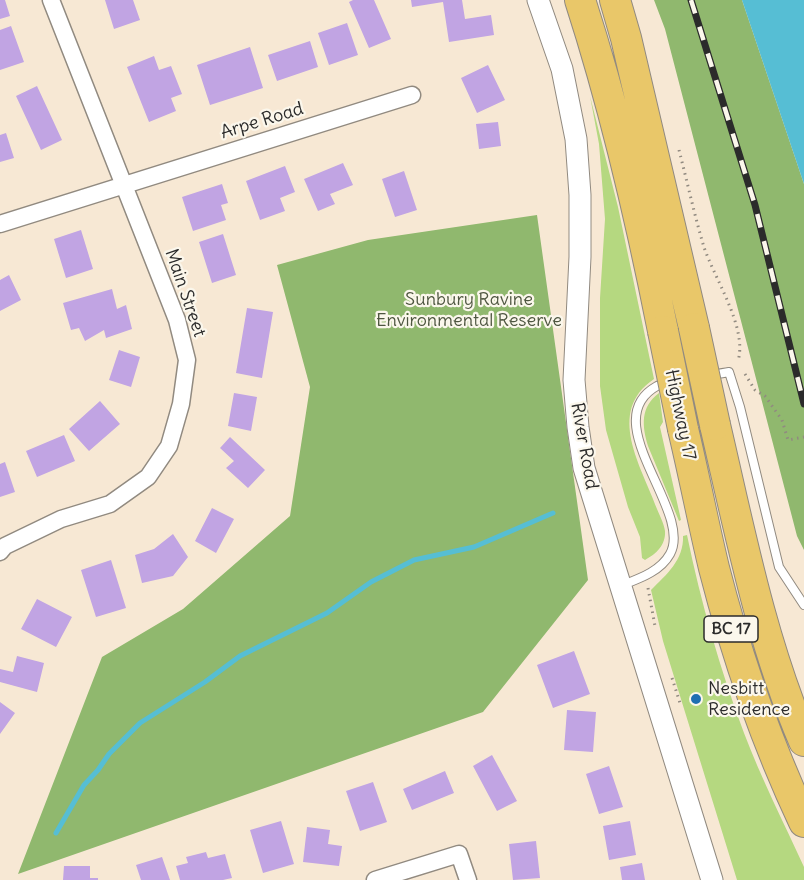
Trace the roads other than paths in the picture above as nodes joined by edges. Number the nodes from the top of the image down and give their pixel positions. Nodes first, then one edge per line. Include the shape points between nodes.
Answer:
1 (51, 0) edge
2 (538, 0) edge
3 (580, 0) edge
4 (615, 0) edge
5 (412, 95) dead end
6 (125, 185) junction
7 (0, 224) edge
8 (0, 552) edge
9 (620, 586) junction
10 (804, 605) edge
11 (804, 741) edge
12 (804, 822) edge
13 (375, 880) edge
14 (468, 880) edge
15 (712, 880) edge

1 - 6 street, Main Street
2 - 9 street, River Road via 562,69 576,139 580,257 574,380 578,427 584,468
3 - 12 highway, Highway 17 / BC 17, bridge via 600,64 648,259 714,568 757,707
4 - 11 highway, Highway 17 / BC 17, bridge via 747,563 786,699
5 - 6 street, Arpe Road
6 - 7 street, Arpe Road
6 - 8 street, Main Street via 177,320 187,360 181,404 169,446 147,477 111,504 61,519
9 - 10 lane via 663,563 671,553 674,539 672,523 640,444 636,419 640,404 659,385 729,372 779,567
9 - 15 street, River Road
13 - 14 street via 459,854

